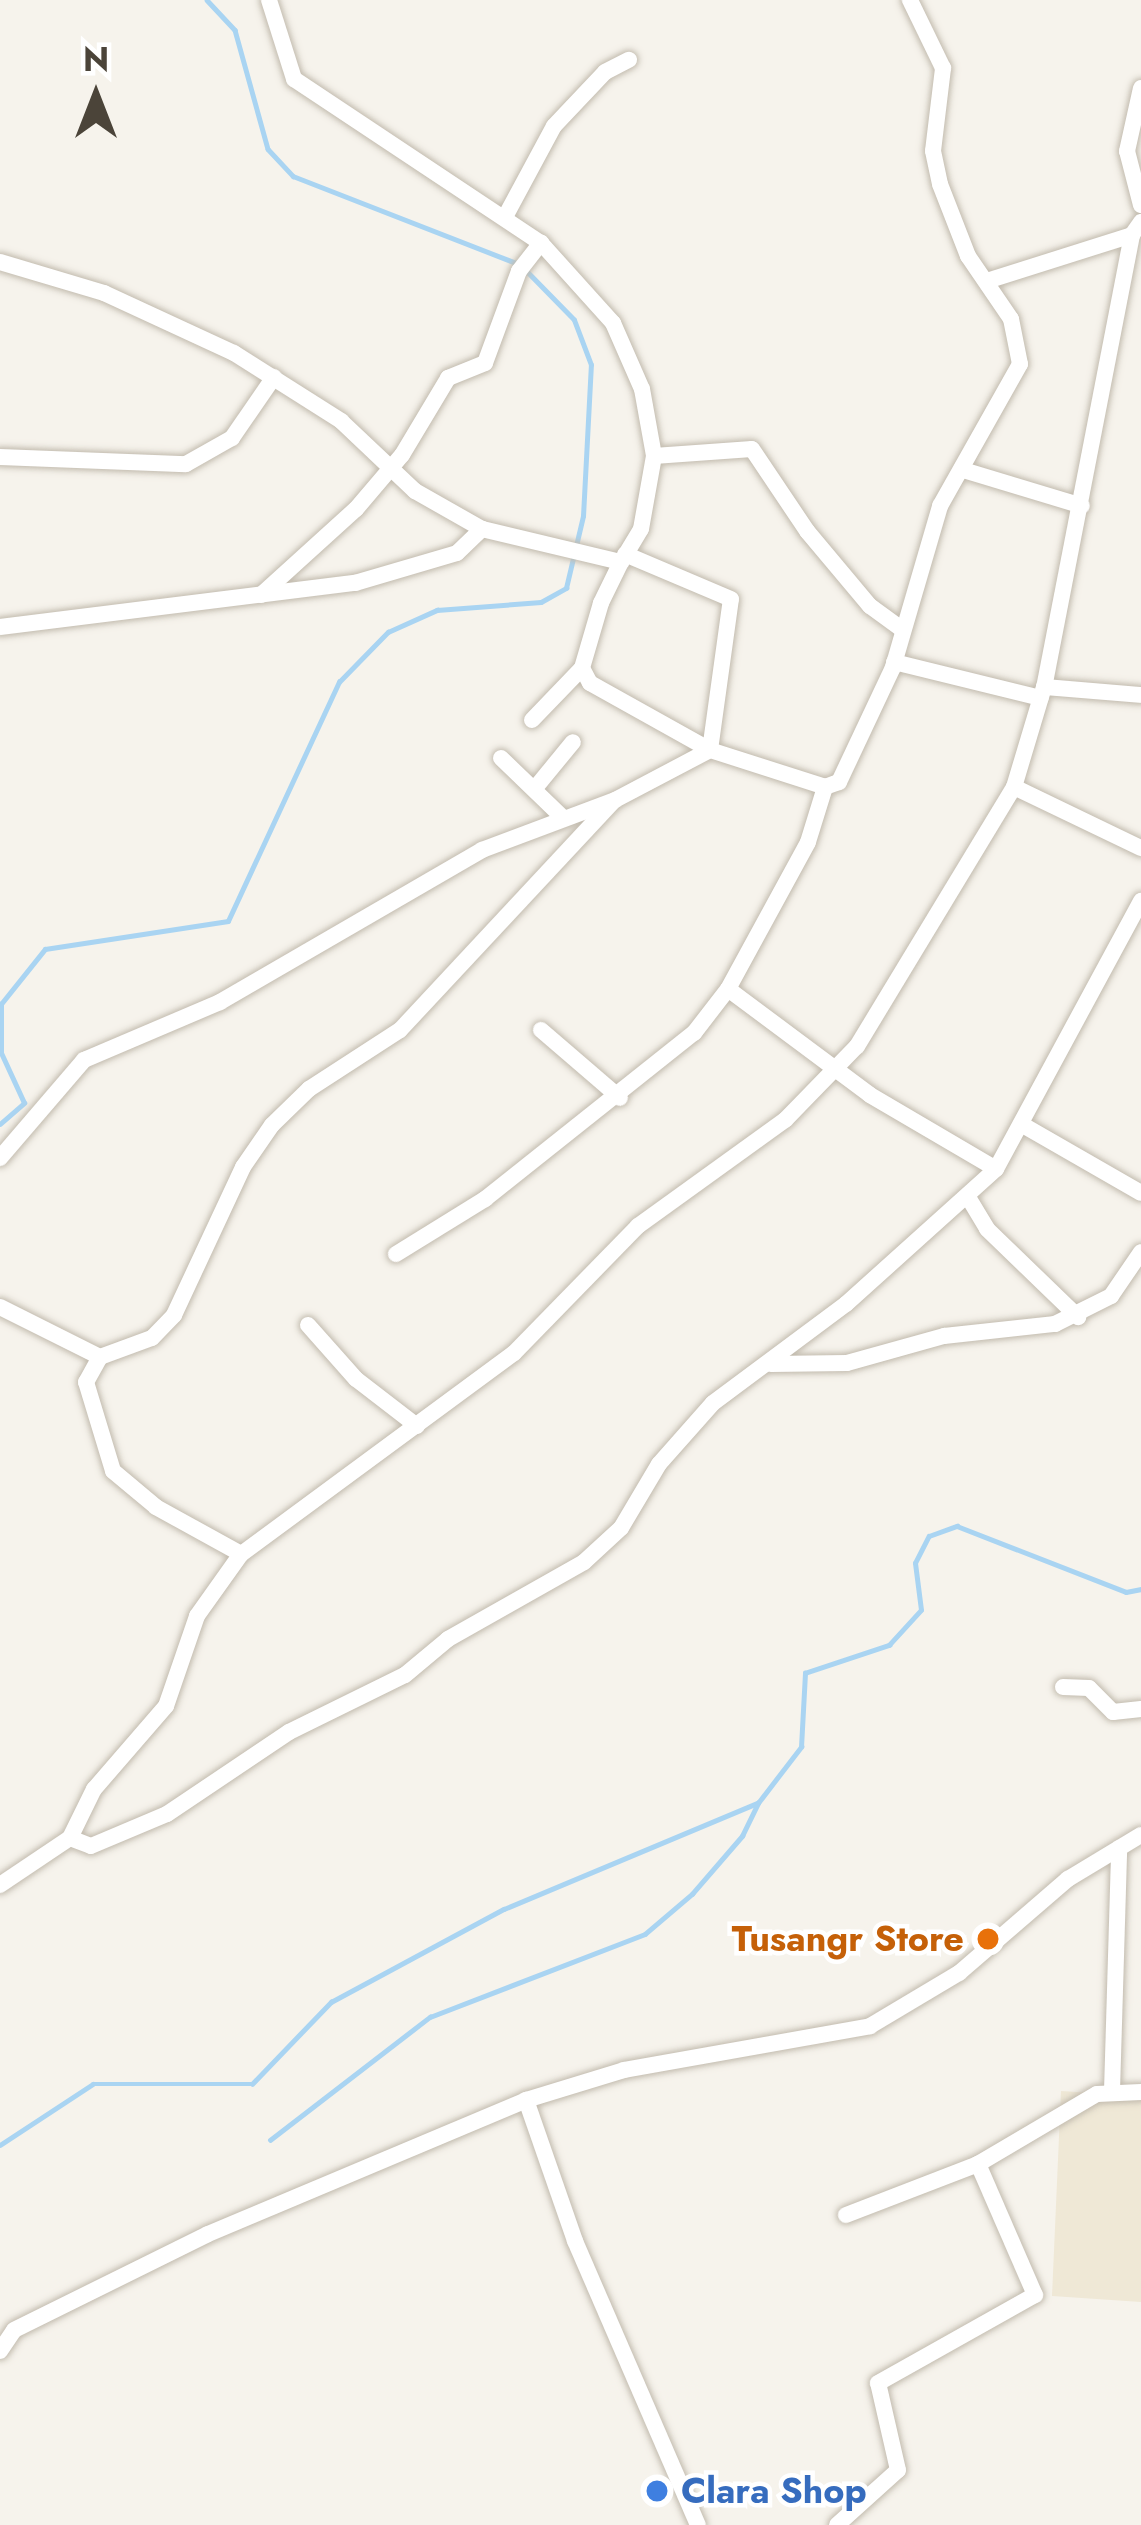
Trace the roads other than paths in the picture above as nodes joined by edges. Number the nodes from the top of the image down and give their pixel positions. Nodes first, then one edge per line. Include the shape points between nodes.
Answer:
1 (268, 0) edge
2 (910, 0) edge
3 (629, 60) dead end
4 (1141, 88) edge
5 (1141, 205) edge
6 (505, 217) junction
7 (1136, 228) edge
8 (530, 256) junction
9 (0, 262) edge
10 (990, 280) junction
11 (274, 376) junction
12 (654, 456) junction
13 (0, 457) edge
14 (388, 470) junction
15 (963, 470) junction
16 (1082, 506) junction
17 (482, 529) junction
18 (623, 558) junction
19 (260, 595) junction
20 (0, 627) edge
21 (902, 629) junction
22 (894, 662) junction
23 (582, 668) junction
24 (1042, 692) junction
25 (1141, 694) edge
26 (532, 720) dead end
27 (573, 742) dead end
28 (710, 750) junction
29 (501, 758) dead end
30 (536, 787) junction
31 (825, 787) junction
32 (1014, 787) junction
33 (615, 800) junction
34 (562, 817) junction
35 (1141, 848) edge
36 (1141, 901) edge
37 (728, 989) junction
38 (542, 1030) dead end
39 (838, 1068) junction
40 (620, 1098) junction
41 (1021, 1124) junction
42 (0, 1158) edge
43 (996, 1169) junction
44 (1141, 1192) edge
45 (968, 1197) junction
46 (1141, 1252) edge
47 (396, 1254) dead end
48 (0, 1307) edge
49 (1078, 1317) junction
50 (308, 1325) dead end
51 (100, 1357) junction
52 (770, 1364) junction
53 (417, 1426) junction
54 (241, 1554) junction
55 (1063, 1687) dead end
56 (1141, 1709) edge
57 (1141, 1835) edge
58 (70, 1838) junction
59 (1119, 1848) junction
60 (0, 1885) edge
61 (1112, 2091) junction
62 (1141, 2092) edge
63 (526, 2100) junction
64 (978, 2164) junction
65 (846, 2215) dead end
66 (7, 2331) edge
67 (0, 2351) edge
68 (698, 2525) edge
69 (837, 2525) edge

1 - 6 street via 294,80
2 - 10 street via 943,68 933,151 940,184 968,256
3 - 6 street via 597,79 554,126
4 - 5 street via 1127,151
6 - 8 street
7 - 10 street
7 - 16 street
8 - 12 street via 613,322 642,389
8 - 14 street via 484,363 448,378
9 - 11 street via 139,307
10 - 15 street via 1011,319 1020,364
11 - 13 street via 232,438 186,464
11 - 14 street via 341,421
12 - 18 street via 641,529
12 - 21 street via 752,449 807,531 870,606
14 - 17 street
14 - 19 street via 330,536
15 - 16 street
15 - 21 street via 940,506
16 - 24 street
17 - 18 street
17 - 19 street via 457,553 394,574
18 - 23 street
18 - 28 street via 731,599
19 - 20 street
21 - 22 street
22 - 24 street
22 - 31 street via 839,782
23 - 26 street
23 - 28 street via 590,683
24 - 25 street
24 - 32 street
27 - 30 street
28 - 31 street
28 - 33 street
29 - 30 street
30 - 34 street
31 - 37 street via 808,842
32 - 35 street
32 - 39 street
33 - 34 street
33 - 51 street via 400,1030 309,1089 272,1125 243,1167 174,1316 140,1347
34 - 42 street via 414,884 220,1002 99,1051 42,1103
36 - 41 street
37 - 39 street
37 - 40 street via 694,1033
38 - 40 street
39 - 43 street
39 - 53 street via 785,1120 638,1226 514,1353
40 - 47 street via 469,1211
41 - 43 street
41 - 44 street
43 - 45 street
45 - 49 street via 987,1229
45 - 52 street
46 - 49 street via 1111,1296
48 - 51 street
49 - 52 street via 922,1340 848,1363
50 - 53 street via 346,1369
51 - 54 street via 86,1382 113,1471 143,1498
52 - 58 street via 700,1416 658,1464 621,1528 569,1574 448,1640 405,1675 289,1732 167,1814 91,1846
53 - 54 street
54 - 58 street via 197,1616 166,1706 94,1789
55 - 56 street via 1089,1688 1113,1712
57 - 59 street
58 - 60 street
59 - 61 street
59 - 63 street via 1068,1879 959,1973 870,2026 624,2070
61 - 62 street
61 - 64 street
63 - 66 street via 280,2201
63 - 68 street via 575,2241
64 - 65 street
64 - 69 street via 1035,2295 878,2383 898,2470
66 - 67 street

